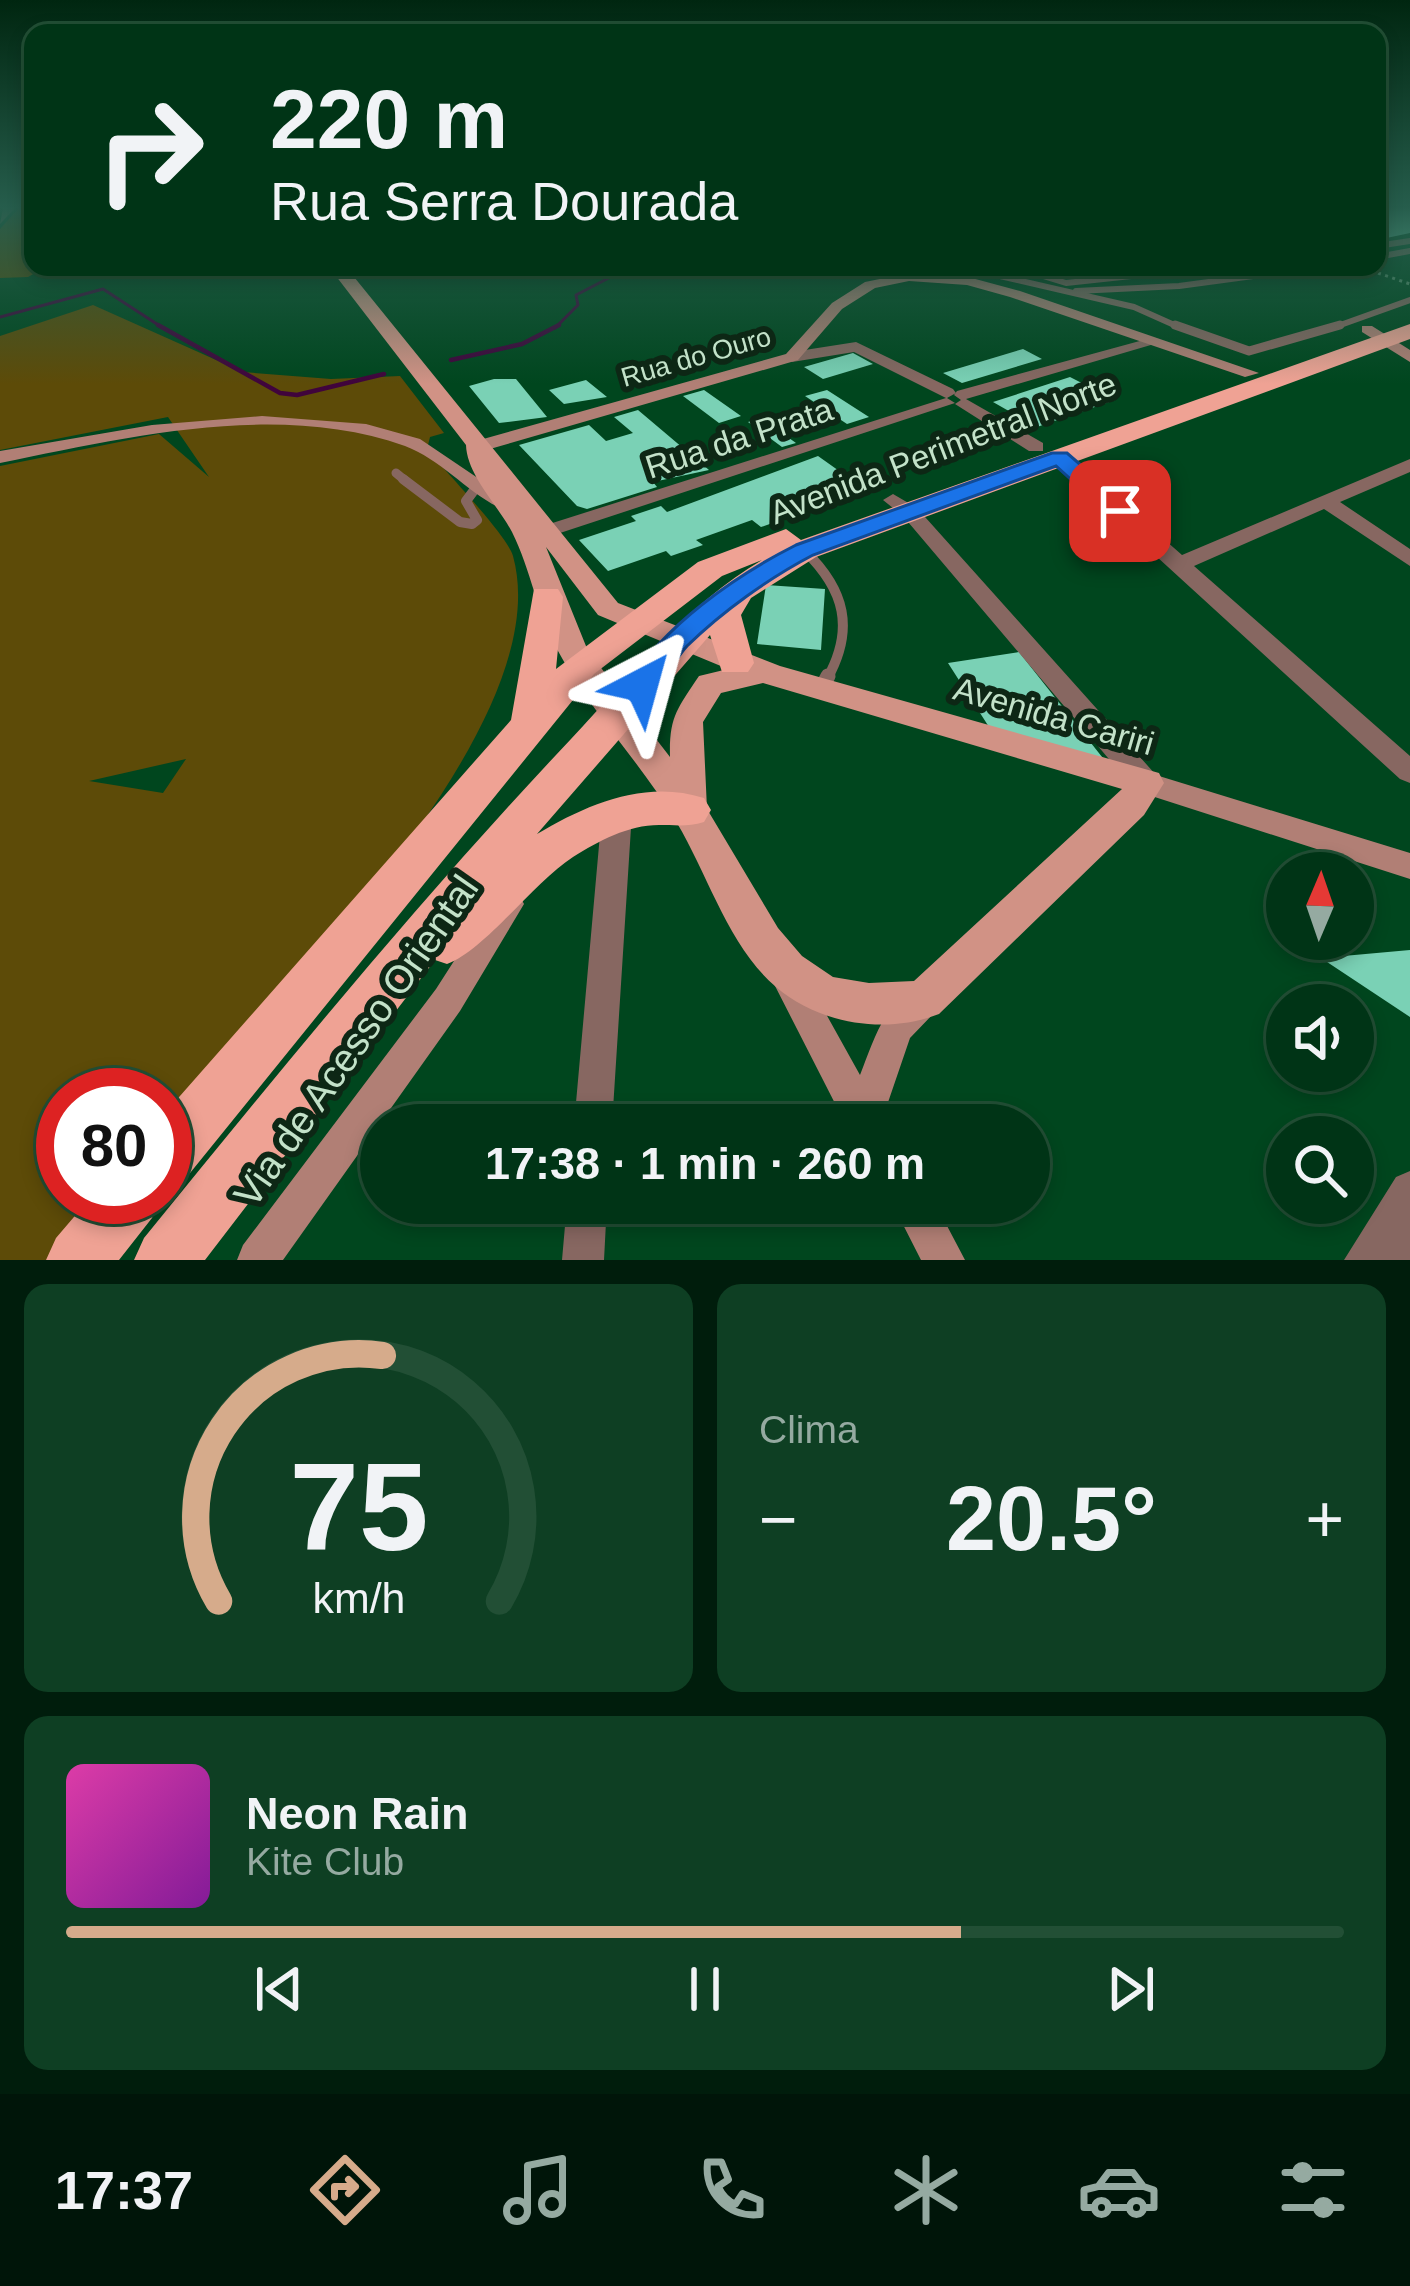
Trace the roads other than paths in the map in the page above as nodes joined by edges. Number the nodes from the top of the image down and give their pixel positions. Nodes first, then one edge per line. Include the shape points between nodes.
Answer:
1 (343, 276) edge
2 (916, 276) edge
3 (979, 276) edge
4 (988, 276) edge
5 (1043, 276) edge
6 (1129, 276) edge
7 (1140, 276) edge
8 (1241, 276) edge
9 (1124, 278) junction
10 (1100, 292) junction
11 (1071, 293) junction
12 (1410, 300) edge
13 (1134, 307) junction
14 (1410, 313) edge
15 (825, 318) junction
16 (1389, 333) edge
17 (1153, 342) junction
18 (856, 346) junction
19 (792, 357) junction
20 (1410, 357) edge
21 (1251, 373) junction
22 (955, 399) junction
23 (476, 447) junction
24 (1048, 452) junction
25 (0, 457) edge
26 (1410, 465) edge
27 (396, 473) dead end
28 (476, 489) junction
29 (1325, 501) junction
30 (506, 503) junction
31 (902, 506) junction
32 (550, 530) junction
33 (804, 550) junction
34 (1410, 560) edge
35 (1180, 564) junction
36 (733, 593) junction
37 (546, 597) junction
38 (633, 623) junction
39 (677, 640) junction
40 (580, 664) junction
41 (752, 668) junction
42 (821, 689) junction
43 (618, 714) junction
44 (531, 722) junction
45 (1410, 772) edge
46 (1146, 784) junction
47 (689, 810) junction
48 (617, 812) junction
49 (1410, 866) edge
50 (525, 872) junction
51 (783, 967) junction
52 (924, 1000) junction
53 (595, 1104) edge
54 (855, 1104) edge
55 (871, 1104) edge
56 (192, 1125) edge
57 (1410, 1191) edge
58 (108, 1224) edge
59 (586, 1224) edge
60 (924, 1224) edge
61 (1387, 1249) edge
62 (78, 1260) edge
63 (166, 1260) edge
64 (258, 1260) edge
65 (583, 1260) edge
66 (944, 1260) edge

1 - 23 main road
2 - 15 street, Rua do Ouro via 870,285
3 - 17 street, Rua do Ouro
4 - 11 lane
5 - 9 lane via 1066,283
6 - 9 lane
7 - 9 lane
8 - 10 lane
10 - 11 lane
10 - 13 lane
11 - 13 lane
12 - 13 lane via 1249,351
14 - 16 highway, Avenida Perimetral Norte
15 - 18 street
15 - 19 street, Rua do Ouro
16 - 20 street
16 - 21 highway, Avenida Perimetral Norte
16 - 24 highway, Avenida Perimetral Norte
17 - 21 street, Rua do Ouro
17 - 22 street, Rua da Prata
18 - 19 street
18 - 22 street
19 - 23 street, Rua do Ouro
21 - 24 highway, Avenida Perimetral Norte
22 - 24 street
22 - 32 street, Rua da Prata
23 - 30 main road
23 - 32 main road, Avenida Cariri via 502,467
24 - 31 highway, Avenida Perimetral Norte
24 - 35 street
25 - 28 street via 151,426 314,426 408,441
26 - 29 street
27 - 28 lane via 460,522 477,520 466,501
28 - 30 street
29 - 34 street
29 - 35 street
30 - 37 main road via 529,538
31 - 33 highway, Avenida Perimetral Norte
31 - 38 highway, Avenida Perimetral Norte via 710,569
31 - 46 street
32 - 38 main road, Avenida Cariri via 592,594
33 - 36 highway, Avenida Perimetral Norte
33 - 42 lane via 825,568 847,622 843,653
35 - 45 street
36 - 39 highway, Avenida Perimetral Norte
36 - 41 highway via 723,616
37 - 40 main road
37 - 44 highway
38 - 39 main road, Avenida Cariri
38 - 40 highway, Avenida Perimetral Norte
39 - 41 main road, Avenida Cariri
39 - 43 highway, Avenida Perimetral Norte
40 - 43 main road
40 - 44 highway, Avenida Perimetral Norte
41 - 42 main road, Avenida Cariri
41 - 47 main road via 710,684 686,721
42 - 46 main road, Avenida Cariri
43 - 47 main road
43 - 63 highway, Avenida Perimetral Norte via 419,942
44 - 56 highway, Avenida Perimetral Norte
46 - 49 street, Avenida Cariri
46 - 52 main road
47 - 48 highway via 660,804
47 - 51 main road
48 - 50 highway
48 - 53 street
50 - 63 highway via 466,920
50 - 64 street, Via de Acesso Oriental via 448,1000
51 - 52 main road via 849,1003
51 - 54 street
52 - 55 street via 896,1028
57 - 61 street
58 - 62 highway
59 - 65 street
60 - 66 street

